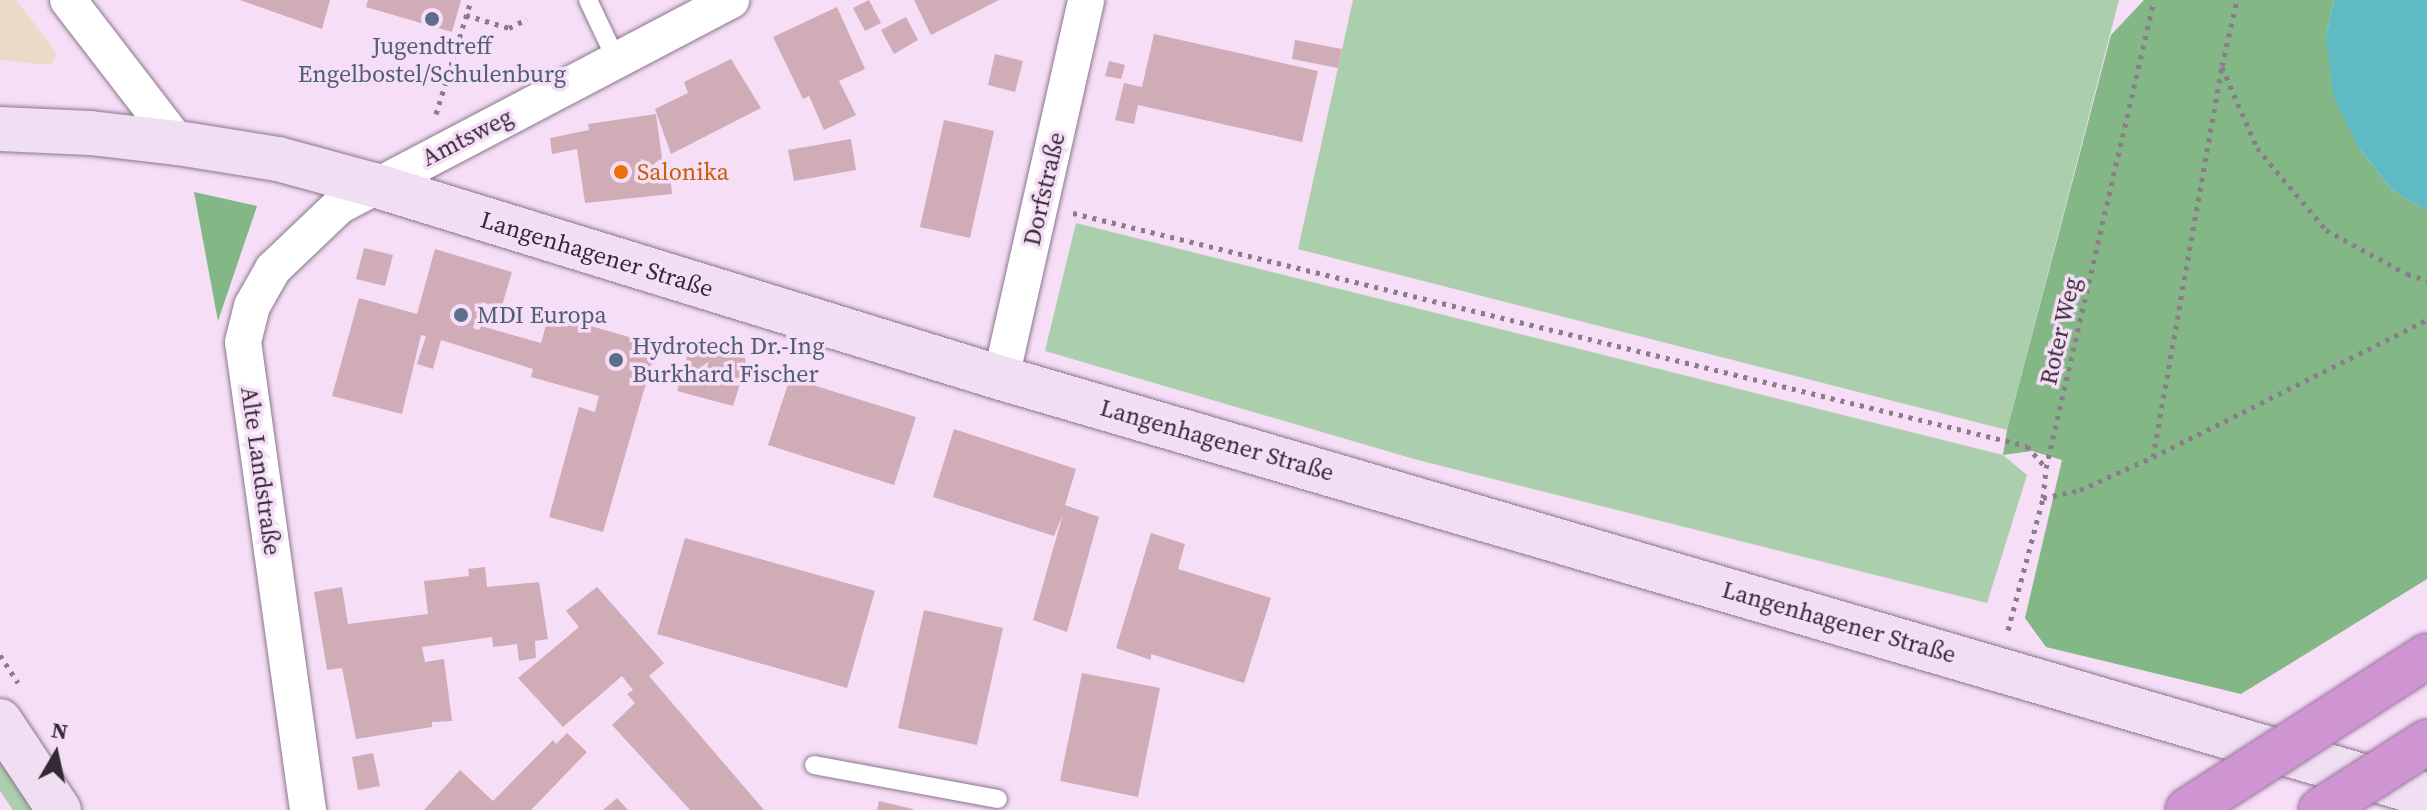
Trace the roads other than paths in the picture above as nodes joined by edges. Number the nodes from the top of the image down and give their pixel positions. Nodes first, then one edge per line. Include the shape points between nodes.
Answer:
1 (68, 0) edge
2 (588, 0) edge
3 (731, 0) edge
4 (1086, 0) edge
5 (616, 59) junction
6 (0, 129) edge
7 (178, 143) junction
8 (374, 185) junction
9 (1001, 378) junction
10 (2427, 656) edge
11 (0, 721) edge
12 (2427, 742) edge
13 (814, 765) dead end
14 (2427, 795) edge
15 (998, 799) dead end
16 (59, 810) edge
17 (308, 810) edge
18 (2188, 810) edge
19 (2321, 810) edge

1 - 7 street
2 - 5 lane
3 - 5 street, Amtsweg
4 - 9 street, Dorfstraße
5 - 8 street, Amtsweg
6 - 7 main road, Langenhagener Straße
7 - 8 main road, Langenhagener Straße via 278,159
8 - 9 main road, Langenhagener Straße
8 - 17 street, Alte Landstraße via 339,206 273,269 252,306 243,342
9 - 14 main road, Langenhagener Straße
10 - 18 highway, bridge
11 - 16 main road
12 - 19 highway, bridge
13 - 15 lane

